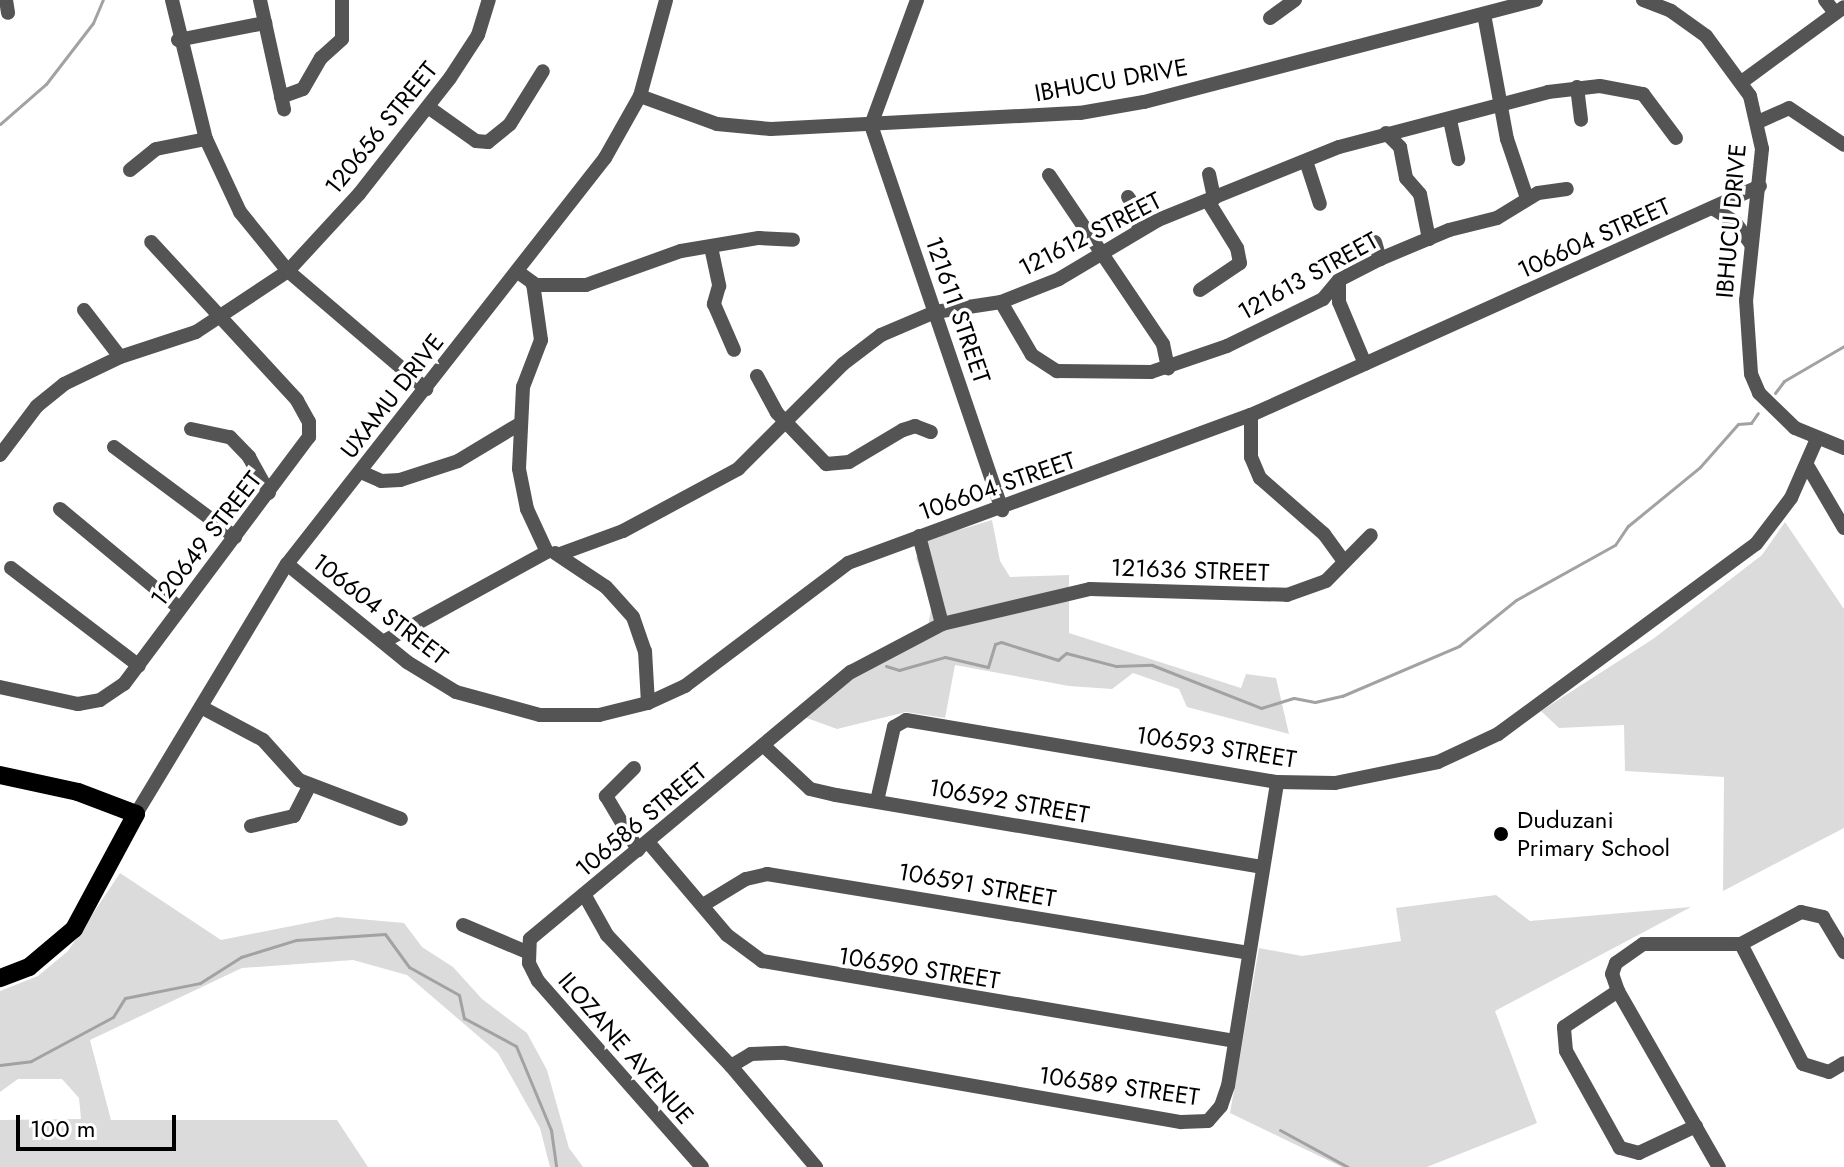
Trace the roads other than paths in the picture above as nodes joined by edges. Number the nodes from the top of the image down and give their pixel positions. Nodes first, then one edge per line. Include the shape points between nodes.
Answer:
1 (172, 0) edge
2 (260, 0) edge
3 (342, 0) edge
4 (489, 0) edge
5 (666, 0) edge
6 (917, 0) edge
7 (1295, 0) edge
8 (1535, 0) edge
9 (1643, 0) edge
10 (1825, 0) edge
11 (1840, 10) edge
12 (1484, 14) junction
13 (1270, 18) dead end
14 (265, 23) junction
15 (178, 40) junction
16 (543, 71) dead end
17 (1743, 81) junction
18 (1577, 87) junction
19 (640, 96) junction
20 (1501, 106) junction
21 (428, 107) junction
22 (1450, 120) junction
23 (1581, 120) dead end
24 (1758, 122) junction
25 (871, 125) junction
26 (1386, 133) junction
27 (1676, 138) dead end
28 (206, 139) junction
29 (1844, 145) edge
30 (1458, 159) dead end
31 (1306, 161) junction
32 (130, 170) dead end
33 (1209, 174) dead end
34 (1049, 175) dead end
35 (1760, 186) junction
36 (1567, 189) dead end
37 (1128, 197) dead end
38 (1527, 198) junction
39 (1211, 200) junction
40 (1320, 204) dead end
41 (1714, 209) junction
42 (1138, 230) junction
43 (1429, 239) junction
44 (793, 240) dead end
45 (151, 242) dead end
46 (1375, 242) dead end
47 (1751, 244) junction
48 (711, 247) junction
49 (1104, 253) junction
50 (1380, 259) junction
51 (288, 271) junction
52 (518, 272) junction
53 (1339, 280) junction
54 (533, 285) junction
55 (1200, 290) dead end
56 (1323, 299) junction
57 (1001, 302) junction
58 (1339, 302) junction
59 (84, 310) dead end
60 (935, 312) junction
61 (220, 320) junction
62 (734, 350) dead end
63 (120, 357) junction
64 (1365, 364) junction
65 (1168, 368) junction
66 (757, 376) dead end
67 (426, 389) junction
68 (1251, 415) junction
69 (785, 422) junction
70 (518, 425) junction
71 (191, 429) dead end
72 (931, 432) dead end
73 (1816, 441) junction
74 (114, 447) dead end
75 (1844, 448) edge
76 (2, 449) edge
77 (1807, 465) junction
78 (361, 472) junction
79 (269, 493) junction
80 (60, 509) dead end
81 (1002, 510) junction
82 (1844, 528) edge
83 (1371, 535) dead end
84 (919, 536) junction
85 (235, 537) junction
86 (553, 553) junction
87 (1344, 562) junction
88 (287, 564) junction
89 (11, 568) dead end
90 (178, 607) junction
91 (942, 624) junction
92 (383, 642) junction
93 (139, 666) junction
94 (0, 687) edge
95 (648, 703) junction
96 (201, 707) junction
97 (763, 745) junction
98 (634, 768) dead end
99 (0, 775) edge
100 (1277, 782) junction
101 (309, 786) junction
102 (877, 801) junction
103 (136, 814) junction
104 (401, 819) dead end
105 (251, 826) dead end
106 (643, 846) junction
107 (1263, 867) junction
108 (584, 894) junction
109 (703, 905) junction
110 (463, 925) dead end
111 (1747, 940) junction
112 (527, 952) junction
113 (1844, 952) edge
114 (1249, 953) junction
115 (0, 978) edge
116 (1618, 991) junction
117 (1234, 1041) junction
118 (1844, 1063) edge
119 (731, 1066) junction
120 (1696, 1126) junction
121 (702, 1167) edge
122 (816, 1167) edge
123 (1719, 1167) edge

1 - 15 street
2 - 14 street
3 - 14 street via 342,39 321,58 310,82 282,103
4 - 21 street, 120656 STREET via 478,35
5 - 19 street, UXAMU DRIVE
6 - 25 street
7 - 13 street
8 - 12 street, IBHUCU DRIVE
9 - 17 street, IBHUCU DRIVE via 1693,25
10 - 11 street
11 - 17 street
12 - 20 street
12 - 25 street, IBHUCU DRIVE via 1144,102 1080,113
14 - 15 street
15 - 28 street
16 - 21 street via 510,124 488,142 476,141
17 - 24 street, IBHUCU DRIVE
18 - 20 street, 121612 STREET
18 - 23 street
18 - 27 street, 121612 STREET via 1609,86 1643,94
19 - 25 street, IBHUCU DRIVE via 686,115 742,127
19 - 52 street, UXAMU DRIVE via 605,158
20 - 22 street, 121612 STREET
20 - 38 street
21 - 51 street, 120656 STREET
22 - 26 street, 121612 STREET
22 - 30 street
24 - 29 street via 1789,108
24 - 35 street, IBHUCU DRIVE
25 - 60 street, 121611 STREET
26 - 31 street, 121612 STREET
26 - 43 street via 1400,147 1406,178 1421,197
28 - 32 street via 156,149
28 - 51 street via 231,198
31 - 39 street, 121612 STREET
31 - 40 street
33 - 39 street
34 - 49 street
35 - 41 street, 106604 STREET
35 - 47 street, IBHUCU DRIVE
36 - 38 street, 121613 STREET
37 - 42 street via 1142,217
38 - 43 street, 121613 STREET via 1497,218
39 - 42 street, 121612 STREET
39 - 55 street via 1240,263
41 - 47 street via 1735,222
41 - 64 street, 106604 STREET
42 - 49 street, 121612 STREET
43 - 50 street, 121613 STREET
44 - 48 street via 759,238
45 - 61 street, 120649 STREET
46 - 50 street
47 - 73 street, IBHUCU DRIVE via 1745,330 1751,374 1766,402
48 - 54 street via 655,259 586,285
48 - 62 street via 719,286 714,304
49 - 57 street, 121612 STREET
49 - 65 street via 1163,344
50 - 53 street, 121613 STREET
51 - 61 street, 120656 STREET
51 - 67 street
52 - 54 street
52 - 67 street, UXAMU DRIVE
53 - 56 street, 121613 STREET
53 - 58 street
54 - 70 street via 541,340 523,387
56 - 58 street
56 - 65 street, 121613 STREET
57 - 60 street, 121612 STREET
57 - 65 street, 121613 STREET via 1032,355 1057,371
58 - 64 street
59 - 63 street
60 - 69 street, 121612 STREET via 908,321 861,349
60 - 81 street, 121611 STREET
61 - 63 street, 120656 STREET
61 - 79 street, 120649 STREET via 276,375 309,422 305,446
63 - 76 street, 120656 STREET via 50,394
64 - 68 street, 106604 STREET
66 - 69 street
67 - 78 street, UXAMU DRIVE
68 - 81 street, 106604 STREET
68 - 87 street via 1251,457 1260,478 1324,534
69 - 72 street via 826,464 849,462 915,426
69 - 86 street, 121612 STREET via 754,458 709,486 623,531
70 - 78 street via 458,461 400,480 381,481
70 - 86 street via 521,486
71 - 79 street via 230,437 249,457
73 - 75 street, IBHUCU DRIVE
73 - 77 street, 106593 STREET
74 - 85 street
77 - 82 street
77 - 100 street, 106593 STREET via 1779,517 1756,544 1498,734 1410,769 1335,783
78 - 88 street, UXAMU DRIVE
79 - 85 street, 120649 STREET
80 - 90 street
81 - 84 street, 106604 STREET
83 - 87 street, 121636 STREET
84 - 91 street
84 - 95 street, 106604 STREET via 836,570 712,668
85 - 90 street, 120649 STREET
86 - 92 street, 121612 STREET
86 - 95 street via 606,587 633,617 645,651
87 - 91 street, 121636 STREET via 1326,581 1287,595 1090,589
88 - 92 street, 106604 STREET
88 - 96 street, UXAMU DRIVE
89 - 93 street
90 - 93 street, 120649 STREET
91 - 97 street, 106586 STREET via 851,672
92 - 95 street, 106604 STREET via 456,692 507,709 570,718
93 - 94 street, 120649 STREET via 124,684 90,704
96 - 101 street via 263,740 288,773
96 - 103 street, UXAMU DRIVE
97 - 102 street, 106592 STREET via 810,789
97 - 106 street, 106586 STREET
98 - 106 street, 106590 STREET via 606,796
99 - 103 main road via 78,792
100 - 102 street, 106593 STREET via 906,720 894,727
100 - 107 street, 106589 STREET
101 - 104 street
101 - 105 street via 294,816
102 - 107 street, 106592 STREET
103 - 115 main road via 74,929 42,959
106 - 108 street, 106586 STREET
106 - 109 street, 106590 STREET
107 - 114 street, 106589 STREET
108 - 112 street via 535,933
108 - 119 street, 106586 STREET via 607,935
109 - 114 street, 106591 STREET via 746,879 767,874
109 - 117 street, 106590 STREET via 741,948 790,970
110 - 112 street
111 - 113 street via 1801,912 1816,912
111 - 116 street via 1643,944 1616,963 1612,980
111 - 118 street via 1803,1064 1829,1072
112 - 121 street, ILOZANE AVENUE via 538,981
114 - 117 street, 106589 STREET
116 - 120 street
116 - 120 street via 1566,1024 1561,1033 1620,1148 1639,1153
117 - 119 street, 106589 STREET via 1221,1106 1214,1117 1198,1123 785,1053 751,1054
119 - 122 street, 106586 STREET
120 - 123 street

